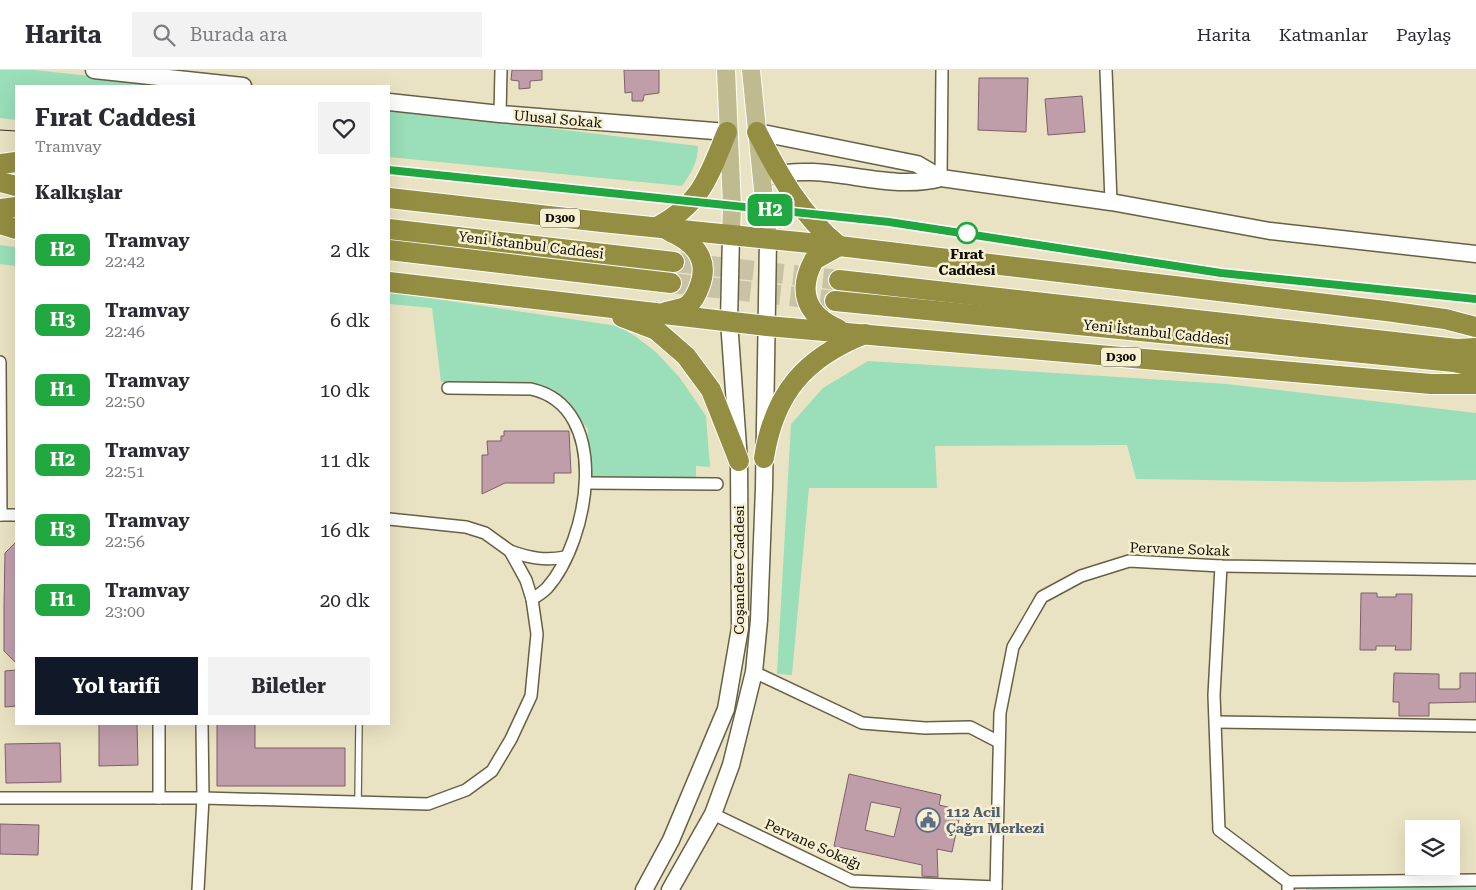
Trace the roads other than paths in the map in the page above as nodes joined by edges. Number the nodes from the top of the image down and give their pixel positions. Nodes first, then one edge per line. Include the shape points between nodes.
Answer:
1 (94, 70) edge
2 (501, 70) edge
3 (726, 70) edge
4 (752, 70) edge
5 (942, 70) edge
6 (1106, 70) edge
7 (234, 85) edge
8 (390, 102) edge
9 (500, 114) junction
10 (727, 132) junction
11 (757, 132) junction
12 (15, 162) edge
13 (0, 164) edge
14 (771, 176) junction
15 (941, 178) junction
16 (0, 182) edge
17 (15, 186) edge
18 (390, 198) edge
19 (1111, 202) junction
20 (15, 207) edge
21 (0, 209) edge
22 (0, 224) edge
23 (660, 227) junction
24 (15, 229) edge
25 (390, 229) edge
26 (731, 235) junction
27 (768, 239) junction
28 (839, 246) junction
29 (390, 250) edge
30 (1476, 254) edge
31 (674, 262) tunnel mouth
32 (839, 280) tunnel mouth
33 (390, 282) edge
34 (672, 283) tunnel mouth
35 (835, 301) tunnel mouth
36 (592, 306) junction
37 (659, 313) junction
38 (729, 321) junction
39 (767, 326) junction
40 (1476, 327) edge
41 (844, 332) junction
42 (865, 334) junction
43 (1476, 348) edge
44 (0, 362) edge
45 (1476, 367) edge
46 (1476, 384) edge
47 (448, 388) dead end
48 (764, 458) junction
49 (739, 461) junction
50 (586, 483) junction
51 (717, 484) dead end
52 (1, 515) edge
53 (15, 515) edge
54 (390, 519) edge
55 (510, 551) junction
56 (565, 557) junction
57 (1221, 566) junction
58 (1476, 570) edge
59 (532, 599) junction
60 (754, 672) junction
61 (1216, 722) junction
62 (159, 725) edge
63 (202, 725) edge
64 (359, 725) edge
65 (1476, 726) edge
66 (997, 741) junction
67 (0, 798) edge
68 (159, 798) junction
69 (203, 798) junction
70 (358, 802) junction
71 (713, 814) junction
72 (1476, 880) edge
73 (1288, 886) edge
74 (996, 889) edge
75 (198, 890) edge
76 (644, 890) edge
77 (670, 890) edge

1 - 7 street
2 - 9 street
3 - 10 main road
4 - 11 main road
5 - 15 street
6 - 19 street
8 - 9 street, Ulusal Sokak
9 - 10 street, Ulusal Sokak
10 - 23 highway via 697,196
10 - 26 main road
11 - 14 highway
11 - 15 street via 917,164
12 - 13 highway
14 - 15 street via 823,173 914,182
14 - 27 main road
14 - 28 highway
15 - 19 street
16 - 17 highway
18 - 23 highway, D300
19 - 30 street via 1270,231
20 - 21 highway
22 - 24 highway
23 - 26 highway, D300
23 - 37 highway via 686,238 696,248 702,258 703,271 696,295 688,306
25 - 31 highway, Yeni İstanbul Caddesi / D300
26 - 27 highway, D300
26 - 38 street, Coşandere Caddesi
27 - 28 highway, D300
27 - 39 street, Coşandere Caddesi
28 - 40 highway, D300 via 1445,319
28 - 41 highway via 814,260 807,280 806,303 817,317
29 - 34 highway, Yeni İstanbul Caddesi
32 - 43 highway, Yeni İstanbul Caddesi
33 - 36 highway, D300
35 - 45 highway, Yeni İstanbul Caddesi / D300 via 1454,362
36 - 37 highway, D300
36 - 49 highway via 656,330 686,356 711,390
37 - 38 highway, D300
38 - 39 highway, D300
38 - 49 street, Coşandere Caddesi
39 - 41 highway, D300
39 - 48 street, Coşandere Caddesi
41 - 42 highway, D300
42 - 46 highway, D300 via 1431,384
42 - 48 highway via 823,356 792,385 776,408
44 - 52 street
47 - 50 street via 531,389 544,392 563,405 582,440
48 - 60 street, Coşandere Caddesi via 759,620
49 - 76 street, Coşandere Caddesi via 740,628 726,709 672,840
50 - 51 street
50 - 56 street via 583,509
52 - 53 street
54 - 55 street via 466,527 485,533
55 - 56 street via 529,558 548,560
55 - 59 street
56 - 59 street via 546,589
57 - 58 street, Pervane Sokak
57 - 61 street via 1214,695
57 - 66 street, Pervane Sokak via 1129,560 1080,576 1042,597 1013,647
59 - 70 street via 537,634 531,696 512,739 492,771 466,790 428,804
60 - 66 street via 862,723 925,728 970,727
60 - 71 street, Coşandere Caddesi via 731,765
61 - 65 street
61 - 73 street via 1218,830
62 - 68 street
63 - 69 street
64 - 70 lane
66 - 74 street, Pervane Sokak
67 - 68 street
68 - 69 street
69 - 70 street
69 - 75 street
71 - 74 street, Pervane Sokağı via 852,881
71 - 77 street, Coşandere Caddesi
72 - 73 street

